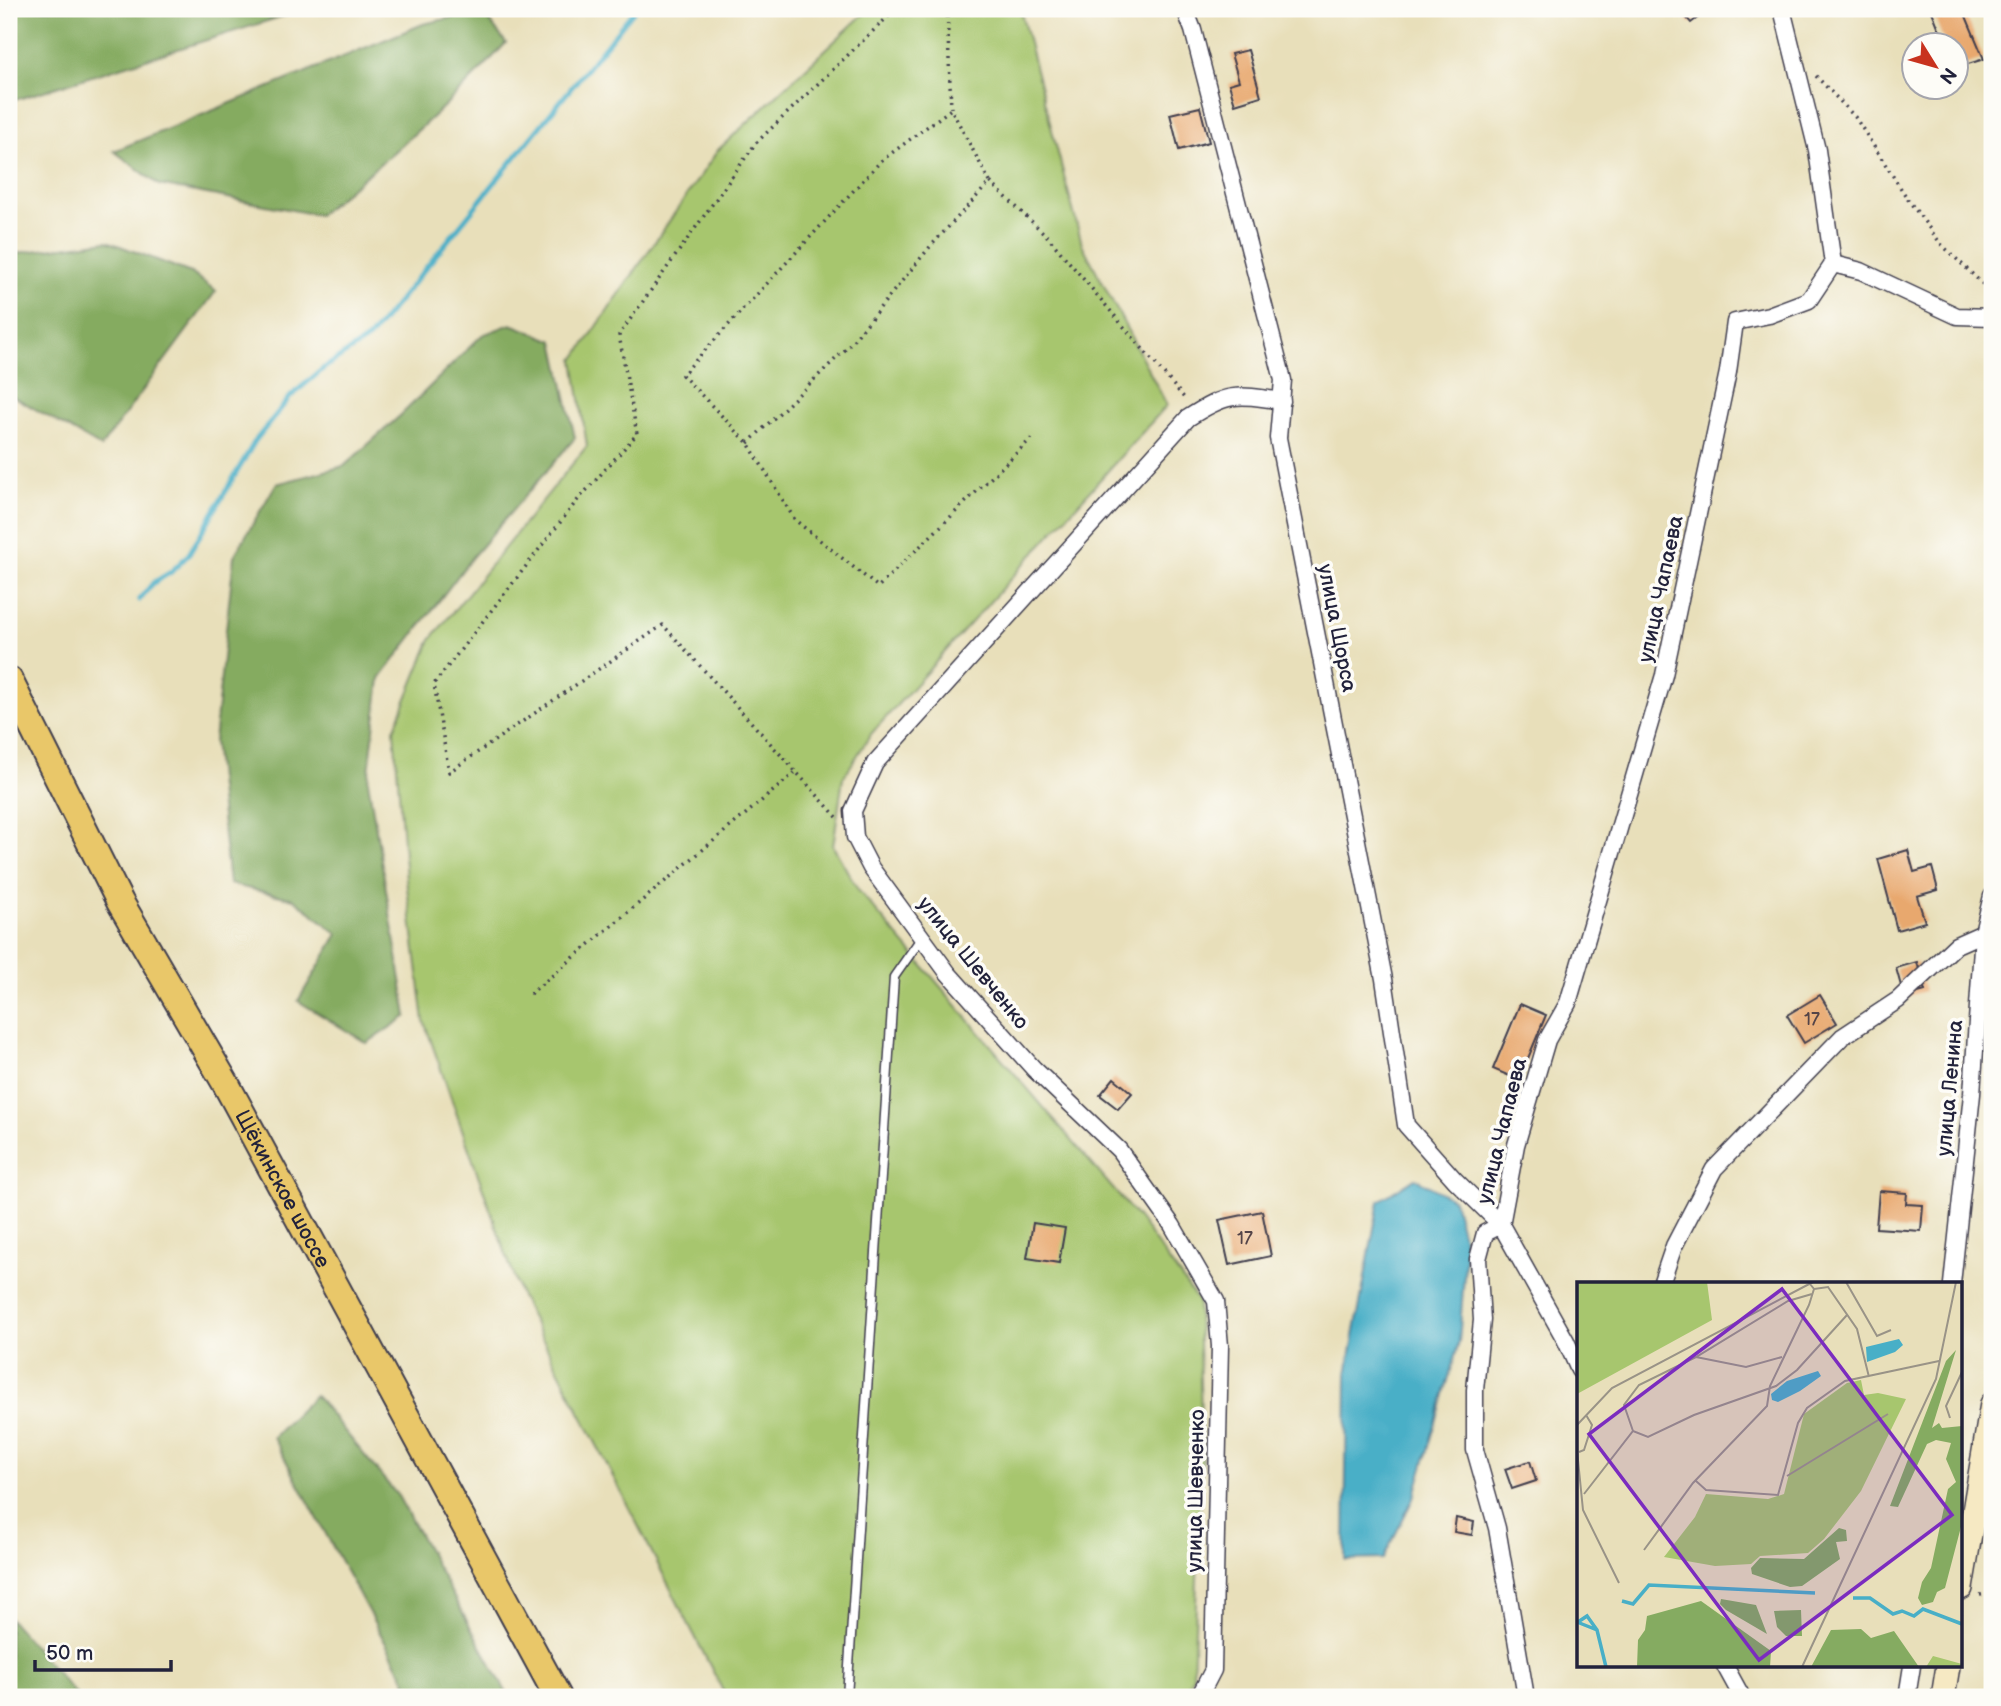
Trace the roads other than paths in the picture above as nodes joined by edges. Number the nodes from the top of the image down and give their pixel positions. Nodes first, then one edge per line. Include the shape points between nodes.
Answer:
1 (1185, 9) edge
2 (1782, 9) edge
3 (1833, 264) junction
4 (1992, 317) edge
5 (1282, 401) junction
6 (9, 680) edge
7 (1992, 896) edge
8 (1983, 933) junction
9 (922, 937) junction
10 (1501, 1225) junction
11 (1662, 1282) edge
12 (1952, 1282) edge
13 (1577, 1366) edge
14 (1992, 1404) edge
15 (1962, 1582) edge
16 (1726, 1668) edge
17 (1912, 1668) edge
18 (1948, 1668) edge
19 (558, 1697) edge
20 (847, 1697) edge
21 (1199, 1697) edge
22 (1526, 1697) edge
23 (1742, 1697) edge
24 (1907, 1697) edge
25 (1943, 1697) edge

1 - 5 street, улица Щорса via 1283,380
2 - 3 street via 1817,150
3 - 4 street via 1861,271 1957,316
3 - 10 street, улица Чапаева via 1809,300 1735,322 1664,675 1568,1003 1547,1040 1520,1132
5 - 9 street, улица Шевченко via 1243,395 1214,401 1188,418 875,763 853,811 855,837 871,868
5 - 10 street, улица Щорса via 1279,438 1384,979 1406,1125
6 - 19 main road, Щёкинское шоссе via 120,902 226,1084
7 - 8 street, улица Ленина
8 - 11 street via 1956,945 1898,1000 1842,1037 1714,1169 1674,1246
8 - 12 street, улица Ленина
9 - 20 lane via 894,977
9 - 21 street, улица Шевченко via 1034,1069 1119,1150 1172,1225 1216,1301 1220,1346 1213,1670
10 - 13 street
10 - 22 street via 1485,1233 1478,1259 1482,1320 1475,1450 1497,1528
14 - 15 main road
16 - 23 street
17 - 24 street
18 - 25 main road

